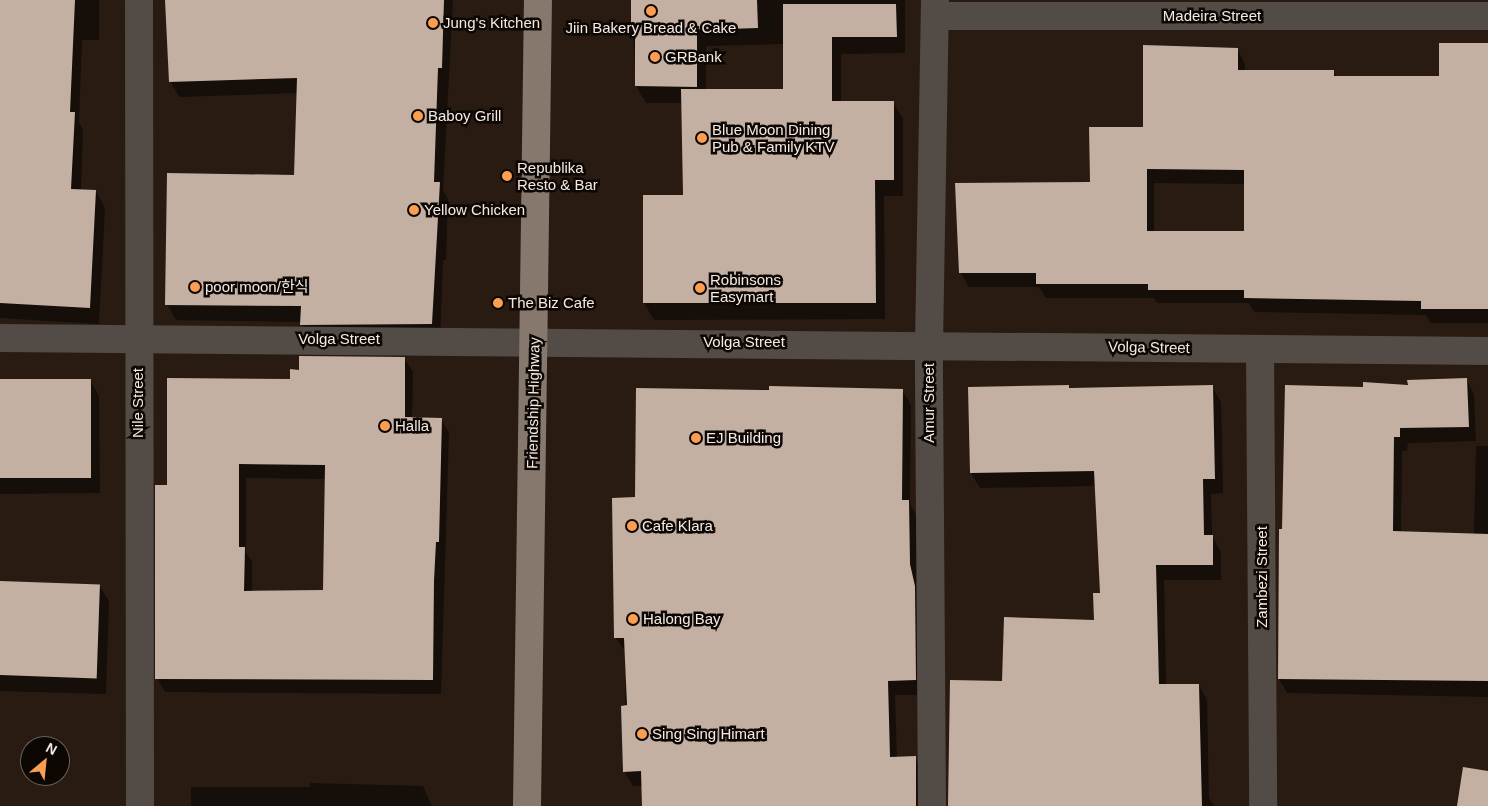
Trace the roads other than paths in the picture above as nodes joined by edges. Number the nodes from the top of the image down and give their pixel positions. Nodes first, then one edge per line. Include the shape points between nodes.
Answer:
1 (139, 0) edge
2 (538, 0) edge
3 (935, 8) edge
4 (1488, 16) edge
5 (0, 338) edge
6 (138, 338) junction
7 (534, 340) junction
8 (929, 344) junction
9 (1260, 349) junction
10 (1488, 351) edge
11 (140, 806) edge
12 (528, 806) edge
13 (932, 806) edge
14 (1263, 806) edge

1 - 6 street, Nile Street
2 - 7 main road, Friendship Highway
3 - 4 street, Madeira Street
3 - 8 street, Amur Street
5 - 6 street, Volga Street
6 - 7 street, Volga Street
6 - 11 street, Nile Street
7 - 8 street, Volga Street
7 - 12 main road, Friendship Highway
8 - 9 street, Volga Street
8 - 13 street, Amur Street
9 - 10 street, Volga Street
9 - 14 street, Zambezi Street

